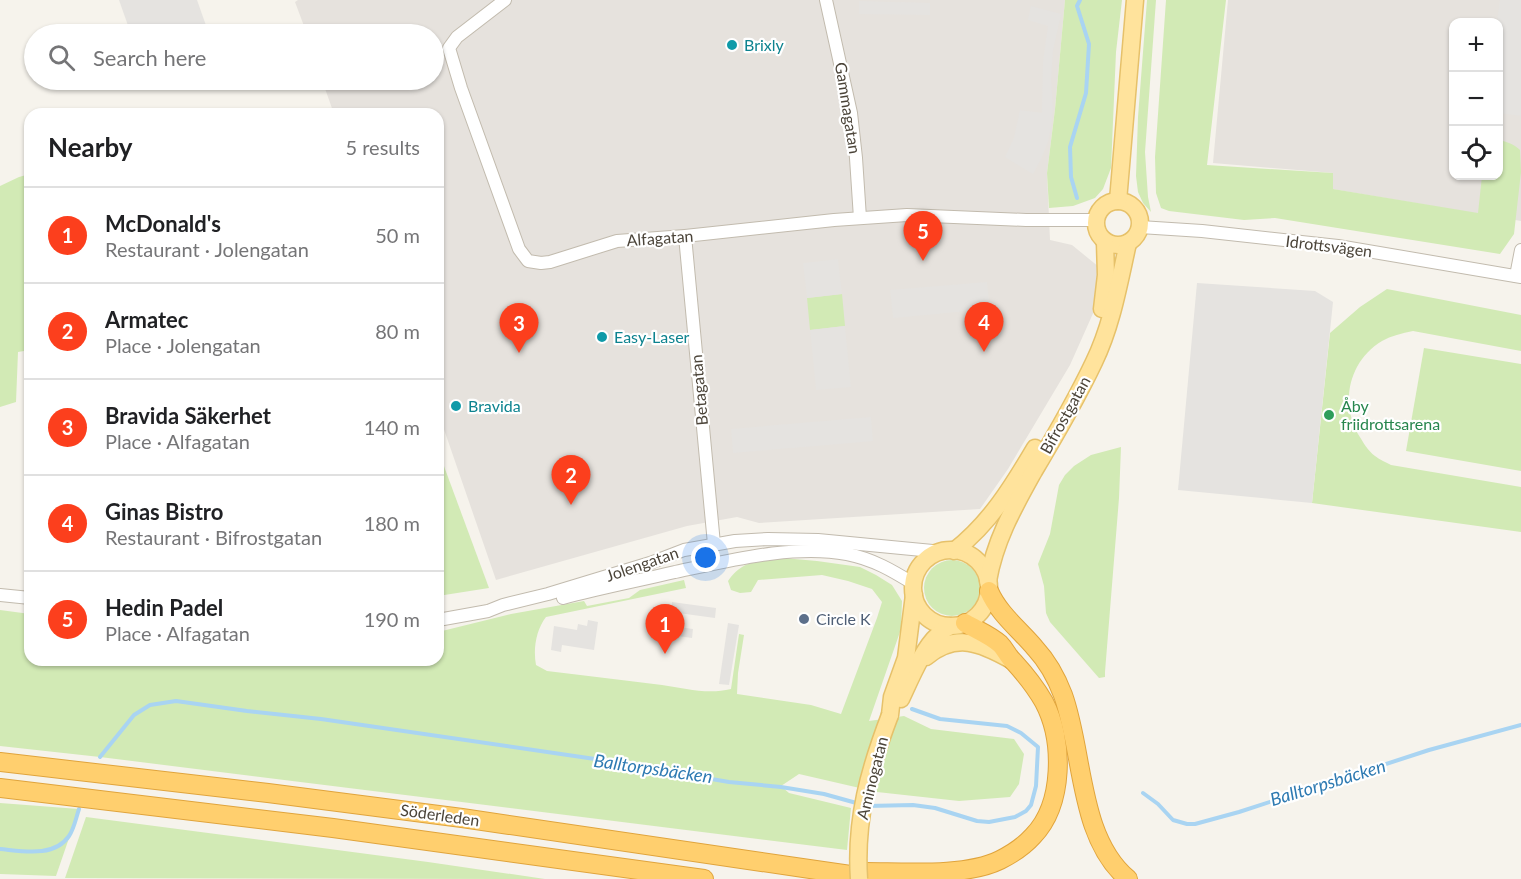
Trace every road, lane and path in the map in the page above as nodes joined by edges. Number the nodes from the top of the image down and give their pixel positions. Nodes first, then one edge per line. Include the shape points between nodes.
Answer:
1 (505, 0) edge
2 (826, 0) edge
3 (1136, 0) edge
4 (1118, 201) junction
5 (860, 218) junction
6 (1095, 220) junction
7 (1140, 227) junction
8 (685, 236) junction
9 (1105, 242) junction
10 (1128, 243) junction
11 (1521, 250) edge
12 (1519, 277) edge
13 (714, 544) junction
14 (948, 551) junction
15 (988, 586) junction
16 (914, 590) junction
17 (0, 595) edge
18 (24, 597) edge
19 (488, 611) junction
20 (444, 619) edge
21 (958, 625) junction
22 (1011, 660) junction
23 (918, 664) junction
24 (890, 715) junction
25 (0, 762) edge
26 (0, 788) edge
27 (837, 873) junction
28 (704, 879) edge
29 (859, 879) edge
30 (878, 879) edge
31 (1128, 879) edge

1 - 8 street, Alfagatan via 457,37 449,48 524,256 528,261 550,262 617,241
2 - 5 street, Gammagatan via 848,94
3 - 4 main road
4 - 6 main road via 1103,206
4 - 7 main road via 1135,209
5 - 6 street, Alfagatan via 907,215
5 - 8 street, Alfagatan
6 - 9 main road, Bifrostgatan
7 - 10 main road, Bifrostgatan
7 - 12 street, Idrottsvägen via 1338,246
8 - 13 street, Betagatan
9 - 10 main road via 1115,246
9 - 14 main road, Bifrostgatan via 1104,300 1081,364 1004,498 978,531
10 - 15 main road, Bifrostgatan via 1100,349 1014,507 996,547
11 - 12 street, Idrottsvägen
13 - 14 street, Jolengatan via 818,540
13 - 19 street, Jolengatan
14 - 15 main road via 962,552 976,560
14 - 16 main road, Bifrostgatan via 923,564
15 - 21 main road, Bifrostgatan via 987,600 979,614
15 - 31 highway via 998,608 1042,656 1063,694 1092,823 1108,857
16 - 19 street, Jolengatan via 881,564 847,554 780,553 717,563 504,612
16 - 21 main road via 920,609 930,619 943,625
16 - 24 main road, Aminogatan via 906,658
17 - 18 street
19 - 20 street, Jolengatan
21 - 22 highway via 986,634 1005,649
21 - 23 main road, Aminogatan via 938,635
22 - 23 main road via 982,645 959,642 939,648
22 - 27 highway via 1044,702 1055,741 1057,779 1053,799 1034,835 998,861 973,869
23 - 24 main road, Aminogatan
24 - 29 main road, Aminogatan, bridge via 868,780 860,820
25 - 27 highway, Söderleden via 462,818
26 - 28 highway, Söderleden via 333,828
27 - 30 highway, Söderleden

